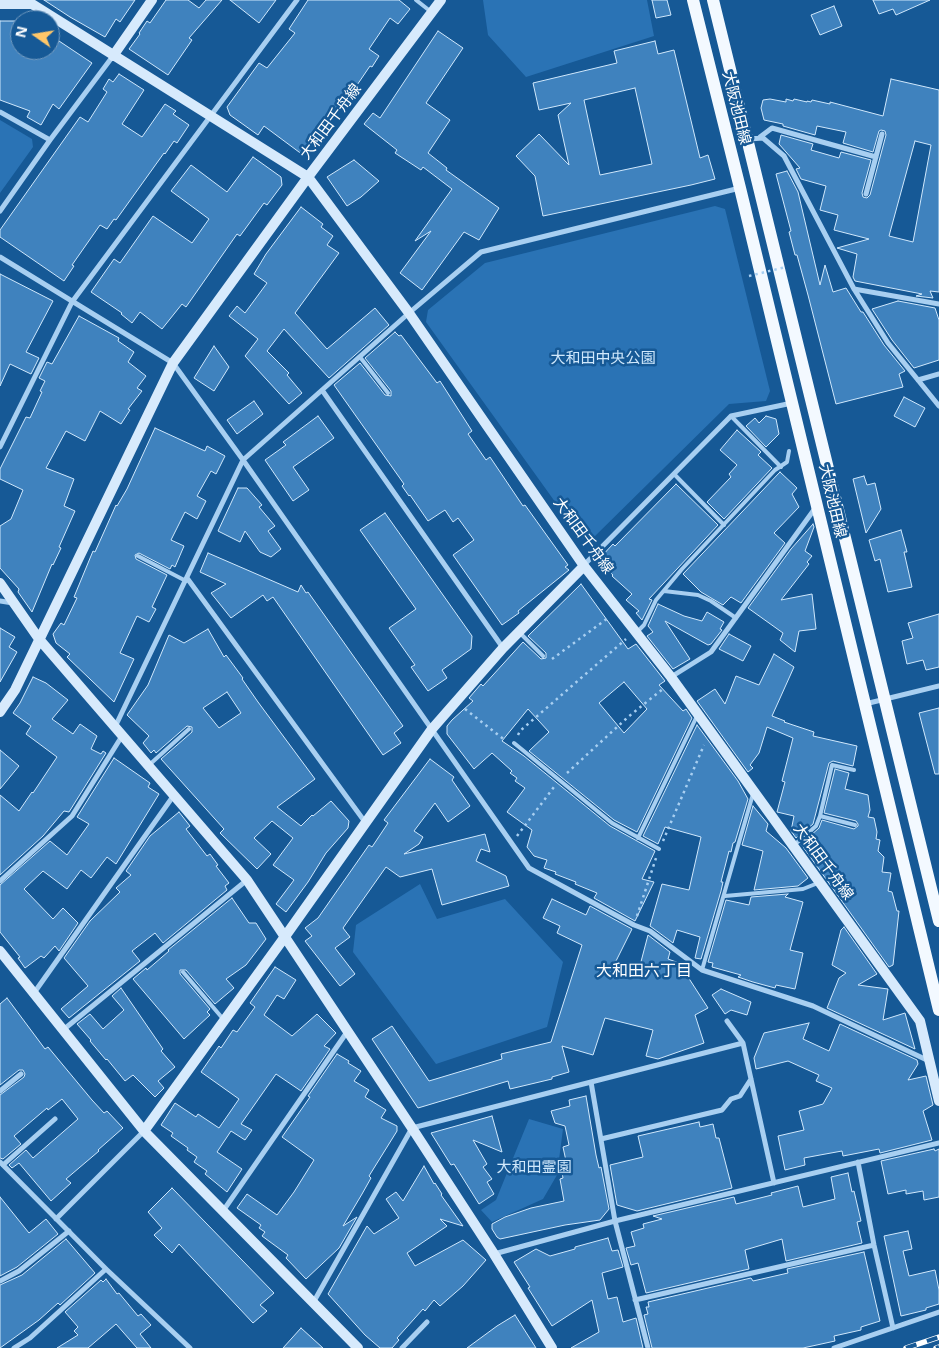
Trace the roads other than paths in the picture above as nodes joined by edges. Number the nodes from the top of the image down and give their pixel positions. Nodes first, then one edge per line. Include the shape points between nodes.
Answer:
1 (152, 0) edge
2 (297, 0) edge
3 (416, 0) edge
4 (441, 0) edge
5 (693, 0) edge
6 (713, 0) edge
7 (33, 2) edge
8 (0, 4) edge
9 (432, 12) junction
10 (113, 56) junction
11 (0, 112) edge
12 (210, 116) junction
13 (882, 134) dead end
14 (754, 138) junction
15 (50, 140) junction
16 (876, 157) junction
17 (308, 177) junction
18 (740, 188) junction
19 (866, 194) dead end
20 (0, 211) edge
21 (0, 257) edge
22 (854, 289) junction
23 (72, 302) junction
24 (939, 304) edge
25 (409, 313) junction
26 (360, 357) junction
27 (174, 363) junction
28 (939, 374) edge
29 (918, 380) junction
30 (322, 390) junction
31 (388, 393) dead end
32 (792, 403) junction
33 (939, 406) edge
34 (731, 416) junction
35 (0, 447) edge
36 (788, 450) dead end
37 (243, 460) junction
38 (781, 467) junction
39 (674, 474) junction
40 (816, 506) junction
41 (724, 525) junction
42 (138, 556) dead end
43 (584, 566) junction
44 (186, 579) junction
45 (0, 583) edge
46 (664, 591) junction
47 (0, 601) edge
48 (14, 603) junction
49 (736, 618) junction
50 (519, 633) junction
51 (636, 633) junction
52 (39, 639) junction
53 (503, 648) junction
54 (543, 656) road end
55 (672, 679) junction
56 (939, 686) edge
57 (885, 699) junction
58 (864, 704) junction
59 (0, 712) edge
60 (698, 714) junction
61 (115, 728) junction
62 (189, 729) dead end
63 (432, 729) junction
64 (122, 736) junction
65 (514, 743) road end
66 (148, 766) junction
67 (854, 770) dead end
68 (754, 792) junction
69 (174, 795) junction
70 (820, 816) junction
71 (366, 822) junction
72 (855, 825) dead end
73 (638, 838) junction
74 (793, 846) junction
75 (659, 849) road end
76 (247, 880) junction
77 (0, 881) edge
78 (819, 882) junction
79 (725, 896) junction
80 (939, 921) edge
81 (284, 938) junction
82 (0, 952) edge
83 (702, 970) junction
84 (183, 972) dead end
85 (33, 994) junction
86 (939, 1010) edge
87 (224, 1020) junction
88 (727, 1021) dead end
89 (63, 1030) junction
90 (347, 1032) junction
91 (743, 1043) junction
92 (930, 1061) junction
93 (21, 1074) dead end
94 (751, 1079) junction
95 (591, 1082) junction
96 (0, 1091) edge
97 (939, 1101) edge
98 (55, 1119) dead end
99 (412, 1128) junction
100 (144, 1131) junction
101 (601, 1140) junction
102 (939, 1143) edge
103 (858, 1162) junction
104 (2, 1163) edge
105 (774, 1182) junction
106 (223, 1211) junction
107 (56, 1219) junction
108 (615, 1221) junction
109 (68, 1231) junction
110 (874, 1245) junction
111 (494, 1254) junction
112 (106, 1269) junction
113 (0, 1281) edge
114 (635, 1300) junction
115 (313, 1303) junction
116 (939, 1312) edge
117 (427, 1322) dead end
118 (893, 1328) junction
119 (14, 1348) edge
120 (190, 1348) edge
121 (358, 1348) edge
122 (402, 1348) edge
123 (552, 1348) edge
124 (648, 1348) edge
125 (834, 1348) edge

1 - 10 street
2 - 12 street
3 - 9 lane
4 - 9 street, 大和田千舟線
5 - 18 main road, 大阪池田線
6 - 14 main road, 大阪池田線
7 - 8 street
7 - 10 street
9 - 17 street, 大和田千舟線
10 - 12 street
10 - 15 street
11 - 15 street
12 - 17 street
12 - 23 street
13 - 16 street
14 - 16 street via 772,128
14 - 22 street via 767,140 784,156
14 - 57 main road, 大阪池田線
15 - 20 street
16 - 19 street
17 - 25 street, 大和田千舟線
17 - 27 street
18 - 25 street via 482,252
18 - 32 main road, 大阪池田線
21 - 23 street
22 - 24 street
22 - 29 street via 888,343
23 - 27 street
23 - 35 street
25 - 26 street
25 - 43 street, 大和田千舟線
26 - 30 street
26 - 31 lane
27 - 37 street
27 - 52 street
28 - 29 street
29 - 33 street
30 - 37 street
30 - 53 street
32 - 34 street
32 - 40 main road, 大阪池田線 via 798,444
34 - 38 lane
34 - 39 street
36 - 38 lane via 787,462
37 - 44 street
37 - 63 street
38 - 41 lane
39 - 41 lane
39 - 43 street
40 - 49 street
40 - 58 main road, 大阪池田線
41 - 46 lane
42 - 44 lane
43 - 50 street
43 - 51 street, 大和田千舟線
44 - 61 street
44 - 71 street
45 - 48 street
46 - 49 lane via 698,595
46 - 51 lane
47 - 48 street
48 - 52 street
49 - 55 street via 711,652
50 - 53 street
50 - 54 lane
51 - 55 street, 大和田千舟線
52 - 59 street via 15,690
52 - 61 street
53 - 63 street
55 - 60 street, 大和田千舟線
56 - 57 street
57 - 58 street
57 - 80 main road, 大阪池田線
58 - 86 main road, 大阪池田線
60 - 68 street, 大和田千舟線
60 - 73 lane
61 - 64 street
62 - 66 lane
63 - 71 street
63 - 83 street via 529,868 650,931
64 - 66 street
64 - 77 street via 72,816
65 - 73 lane via 612,823
66 - 69 street
67 - 70 lane via 832,765
68 - 74 street, 大和田千舟線
68 - 79 lane
69 - 76 street
69 - 85 street
70 - 72 lane
70 - 74 lane via 816,826
71 - 81 street
73 - 75 lane
74 - 78 street, 大和田千舟線
76 - 81 street
76 - 89 street
78 - 79 lane via 803,889
78 - 92 street, 大和田千舟線 via 920,1021
79 - 83 lane
81 - 87 street
81 - 90 street
82 - 85 street
83 - 92 street via 813,1006
84 - 87 lane
85 - 89 street
87 - 100 street
88 - 91 street
89 - 100 street
90 - 99 street
90 - 106 street
91 - 94 street
91 - 95 street
92 - 97 street, 大和田千舟線
93 - 96 street
94 - 101 street via 740,1096 730,1099 722,1110
94 - 105 street
95 - 99 street
95 - 101 street
98 - 104 street
99 - 111 street
99 - 115 street
100 - 106 street
100 - 107 street
101 - 108 street
102 - 103 street
103 - 105 street
103 - 110 street
104 - 107 street
105 - 108 street
106 - 115 street
107 - 109 street
108 - 111 street
108 - 114 street
109 - 112 street
109 - 113 street via 19,1271
110 - 114 street
110 - 118 street
111 - 123 street
112 - 119 street via 30,1338
112 - 120 street
114 - 124 street
115 - 121 street
116 - 118 street
117 - 122 street
118 - 125 street

